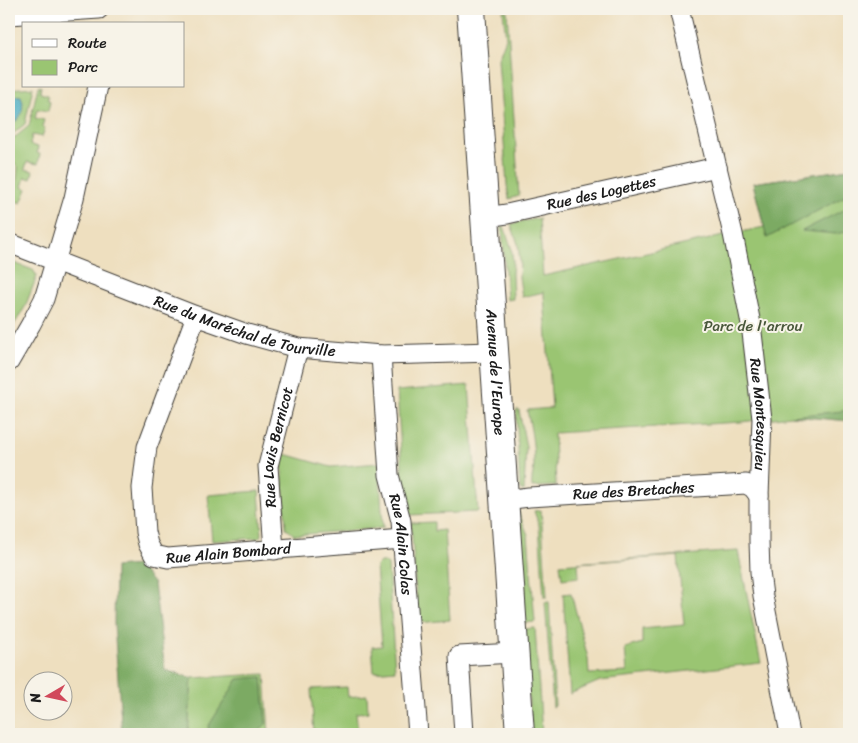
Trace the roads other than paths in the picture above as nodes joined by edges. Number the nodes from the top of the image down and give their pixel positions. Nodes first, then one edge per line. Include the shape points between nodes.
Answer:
1 (100, 9) edge
2 (471, 9) edge
3 (679, 9) edge
4 (9, 15) edge
5 (102, 22) edge
6 (98, 88) edge
7 (717, 167) junction
8 (486, 217) junction
9 (9, 243) edge
10 (56, 260) junction
11 (196, 316) junction
12 (298, 348) junction
13 (494, 352) junction
14 (381, 355) junction
15 (9, 362) edge
16 (758, 496) junction
17 (504, 500) junction
18 (402, 539) junction
19 (274, 550) junction
20 (514, 653) junction
21 (418, 734) edge
22 (464, 734) edge
23 (520, 734) edge
24 (790, 734) edge

1 - 4 street
1 - 5 street
2 - 8 street, Avenue de l'Europe
3 - 7 street, Rue Montesquieu
6 - 10 street via 74,198
7 - 8 street, Rue des Logettes
7 - 16 street, Rue Montesquieu via 751,324 762,419
8 - 13 street, Avenue de l'Europe
9 - 10 street, Rue du Maréchal de Tourville
10 - 11 street, Rue du Maréchal de Tourville
10 - 15 street via 44,299
11 - 12 street, Rue du Maréchal de Tourville
11 - 19 street, Rue Alain Bombard via 147,448 142,488 148,544 154,555 168,558
12 - 14 street, Rue du Maréchal de Tourville
12 - 19 street, Rue Louis Bernicot via 268,466
13 - 14 street, Rue du Maréchal de Tourville
13 - 17 street, Avenue de l'Europe
14 - 18 street, Rue Alain Colas via 389,475 401,521
16 - 17 street, Rue des Bretaches via 746,484
16 - 24 street, Rue Montesquieu via 761,580
17 - 20 street, Avenue de l'Europe
18 - 19 street, Rue Alain Bombard
18 - 21 street, Rue Alain Colas
20 - 22 street via 459,656
20 - 23 street, Avenue de l'Europe

